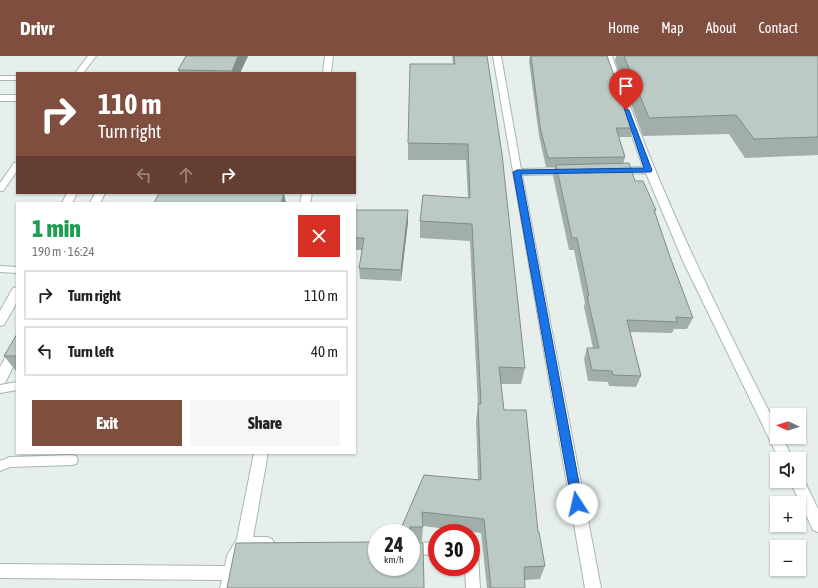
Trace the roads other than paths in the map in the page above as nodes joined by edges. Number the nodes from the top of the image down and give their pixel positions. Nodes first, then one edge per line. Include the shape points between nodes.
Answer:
1 (92, 56) edge
2 (329, 56) edge
3 (497, 56) edge
4 (608, 56) edge
5 (81, 71) edge
6 (327, 72) edge
7 (0, 78) edge
8 (16, 78) edge
9 (0, 98) edge
10 (16, 98) edge
11 (16, 166) edge
12 (648, 170) junction
13 (579, 171) edge
14 (610, 171) edge
15 (517, 172) junction
16 (0, 189) edge
17 (0, 269) edge
18 (16, 270) edge
19 (16, 293) edge
20 (0, 322) edge
21 (16, 349) edge
22 (0, 378) edge
23 (16, 386) edge
24 (0, 389) edge
25 (783, 452) edge
26 (261, 454) edge
27 (72, 460) dead end
28 (0, 466) edge
29 (800, 488) edge
30 (818, 525) edge
31 (244, 542) junction
32 (281, 544) edge
33 (0, 571) edge
34 (230, 573) junction
35 (472, 576) edge
36 (227, 588) edge
37 (473, 588) edge
38 (593, 588) edge

1 - 5 street
2 - 6 street
3 - 15 street
4 - 12 street
7 - 8 street
9 - 10 street
11 - 16 lane
12 - 14 street
12 - 25 street
13 - 15 street
15 - 38 street
17 - 18 lane
19 - 20 street
21 - 22 street
23 - 24 lane
26 - 31 street
27 - 28 lane via 10,462
29 - 30 street
31 - 32 lane
31 - 34 lane via 233,557
33 - 34 lane
34 - 36 lane
35 - 37 lane

